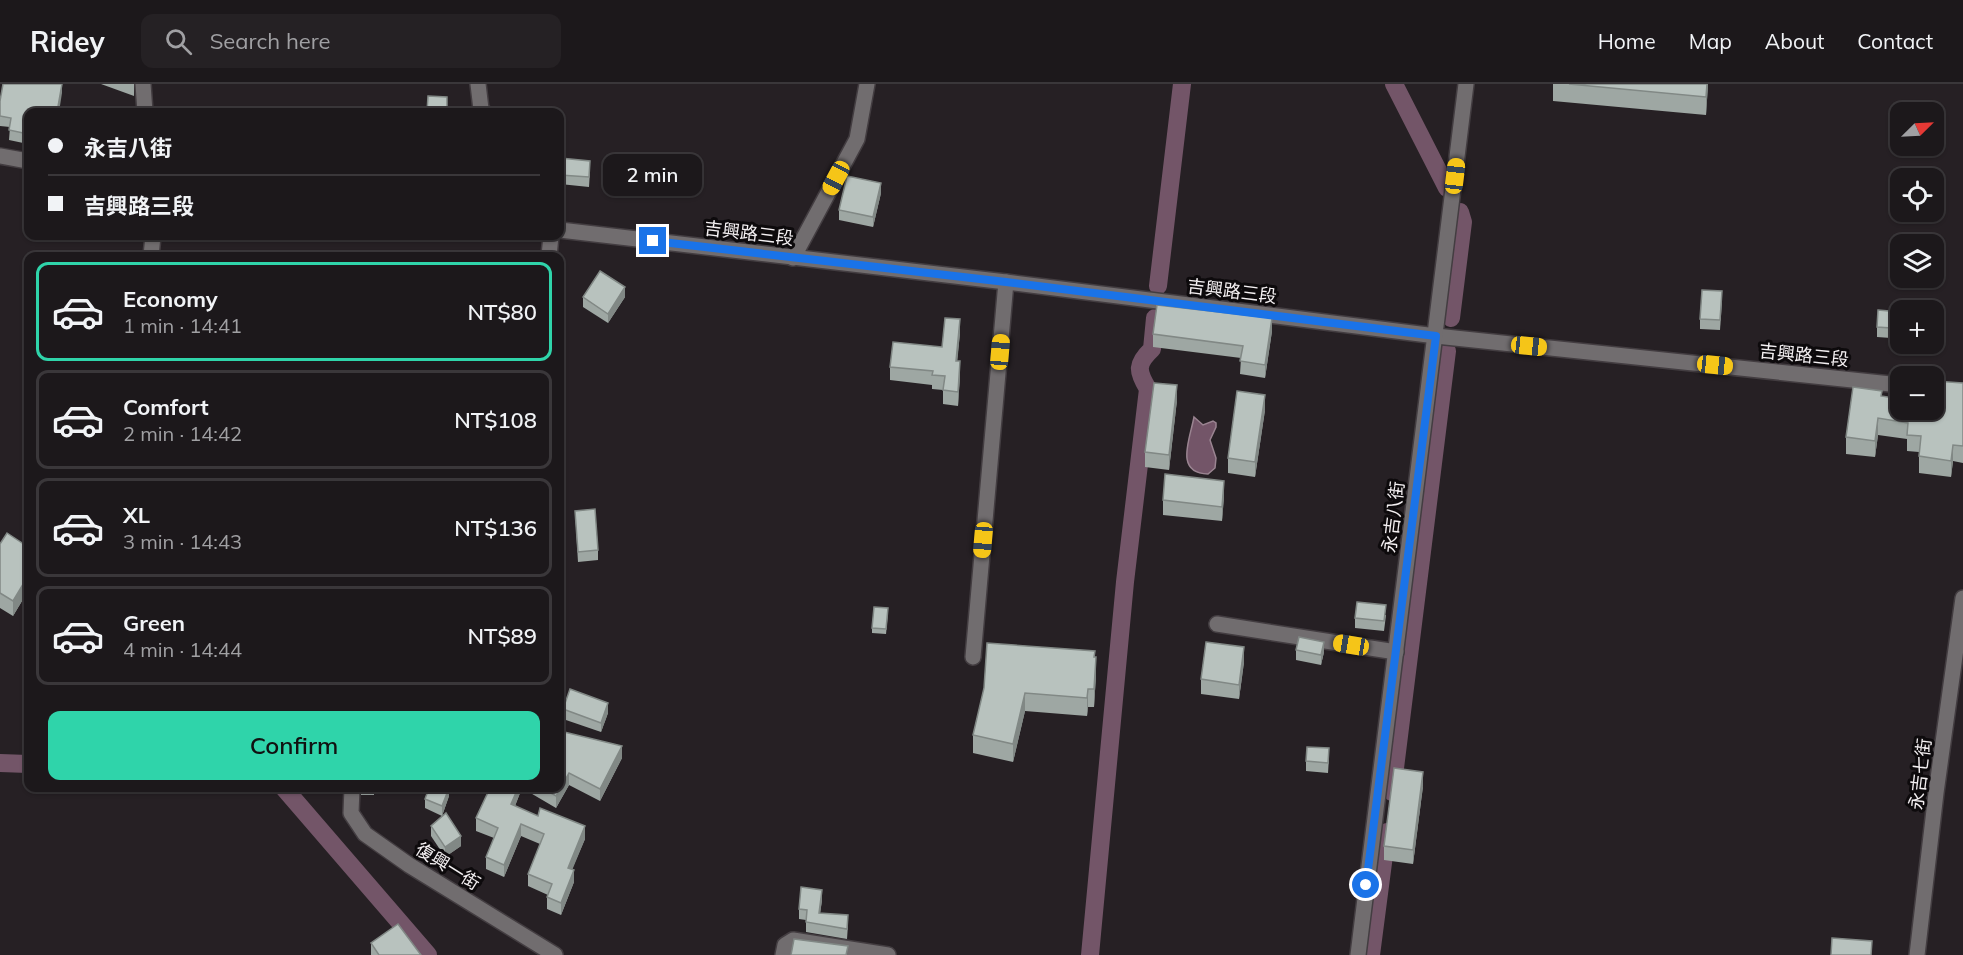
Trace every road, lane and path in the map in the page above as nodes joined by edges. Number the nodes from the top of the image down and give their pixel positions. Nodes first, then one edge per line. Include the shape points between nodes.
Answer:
1 (143, 84) edge
2 (478, 84) edge
3 (867, 84) edge
4 (1466, 84) edge
5 (146, 108) edge
6 (481, 108) edge
7 (0, 156) edge
8 (24, 160) edge
9 (564, 230) edge
10 (793, 258) junction
11 (1006, 282) junction
12 (1436, 336) junction
13 (1890, 384) edge
14 (1963, 598) edge
15 (1217, 624) dead end
16 (1396, 652) junction
17 (973, 657) dead end
18 (352, 792) edge
19 (555, 955) edge
20 (783, 955) edge
21 (888, 955) edge
22 (1358, 955) edge
23 (1917, 955) edge

1 - 5 street
2 - 6 street
3 - 10 street via 857,138
4 - 12 street, 永吉八街
7 - 8 street
9 - 10 street, 吉興路三段
10 - 11 street, 吉興路三段
11 - 12 street, 吉興路三段
11 - 17 street
12 - 13 street, 吉興路三段
12 - 16 street, 永吉八街
14 - 23 street, 永吉七街
15 - 16 street
16 - 22 street, 永吉八街
18 - 19 street, 復興一街 via 351,813 365,834
20 - 21 street via 785,945 793,940

